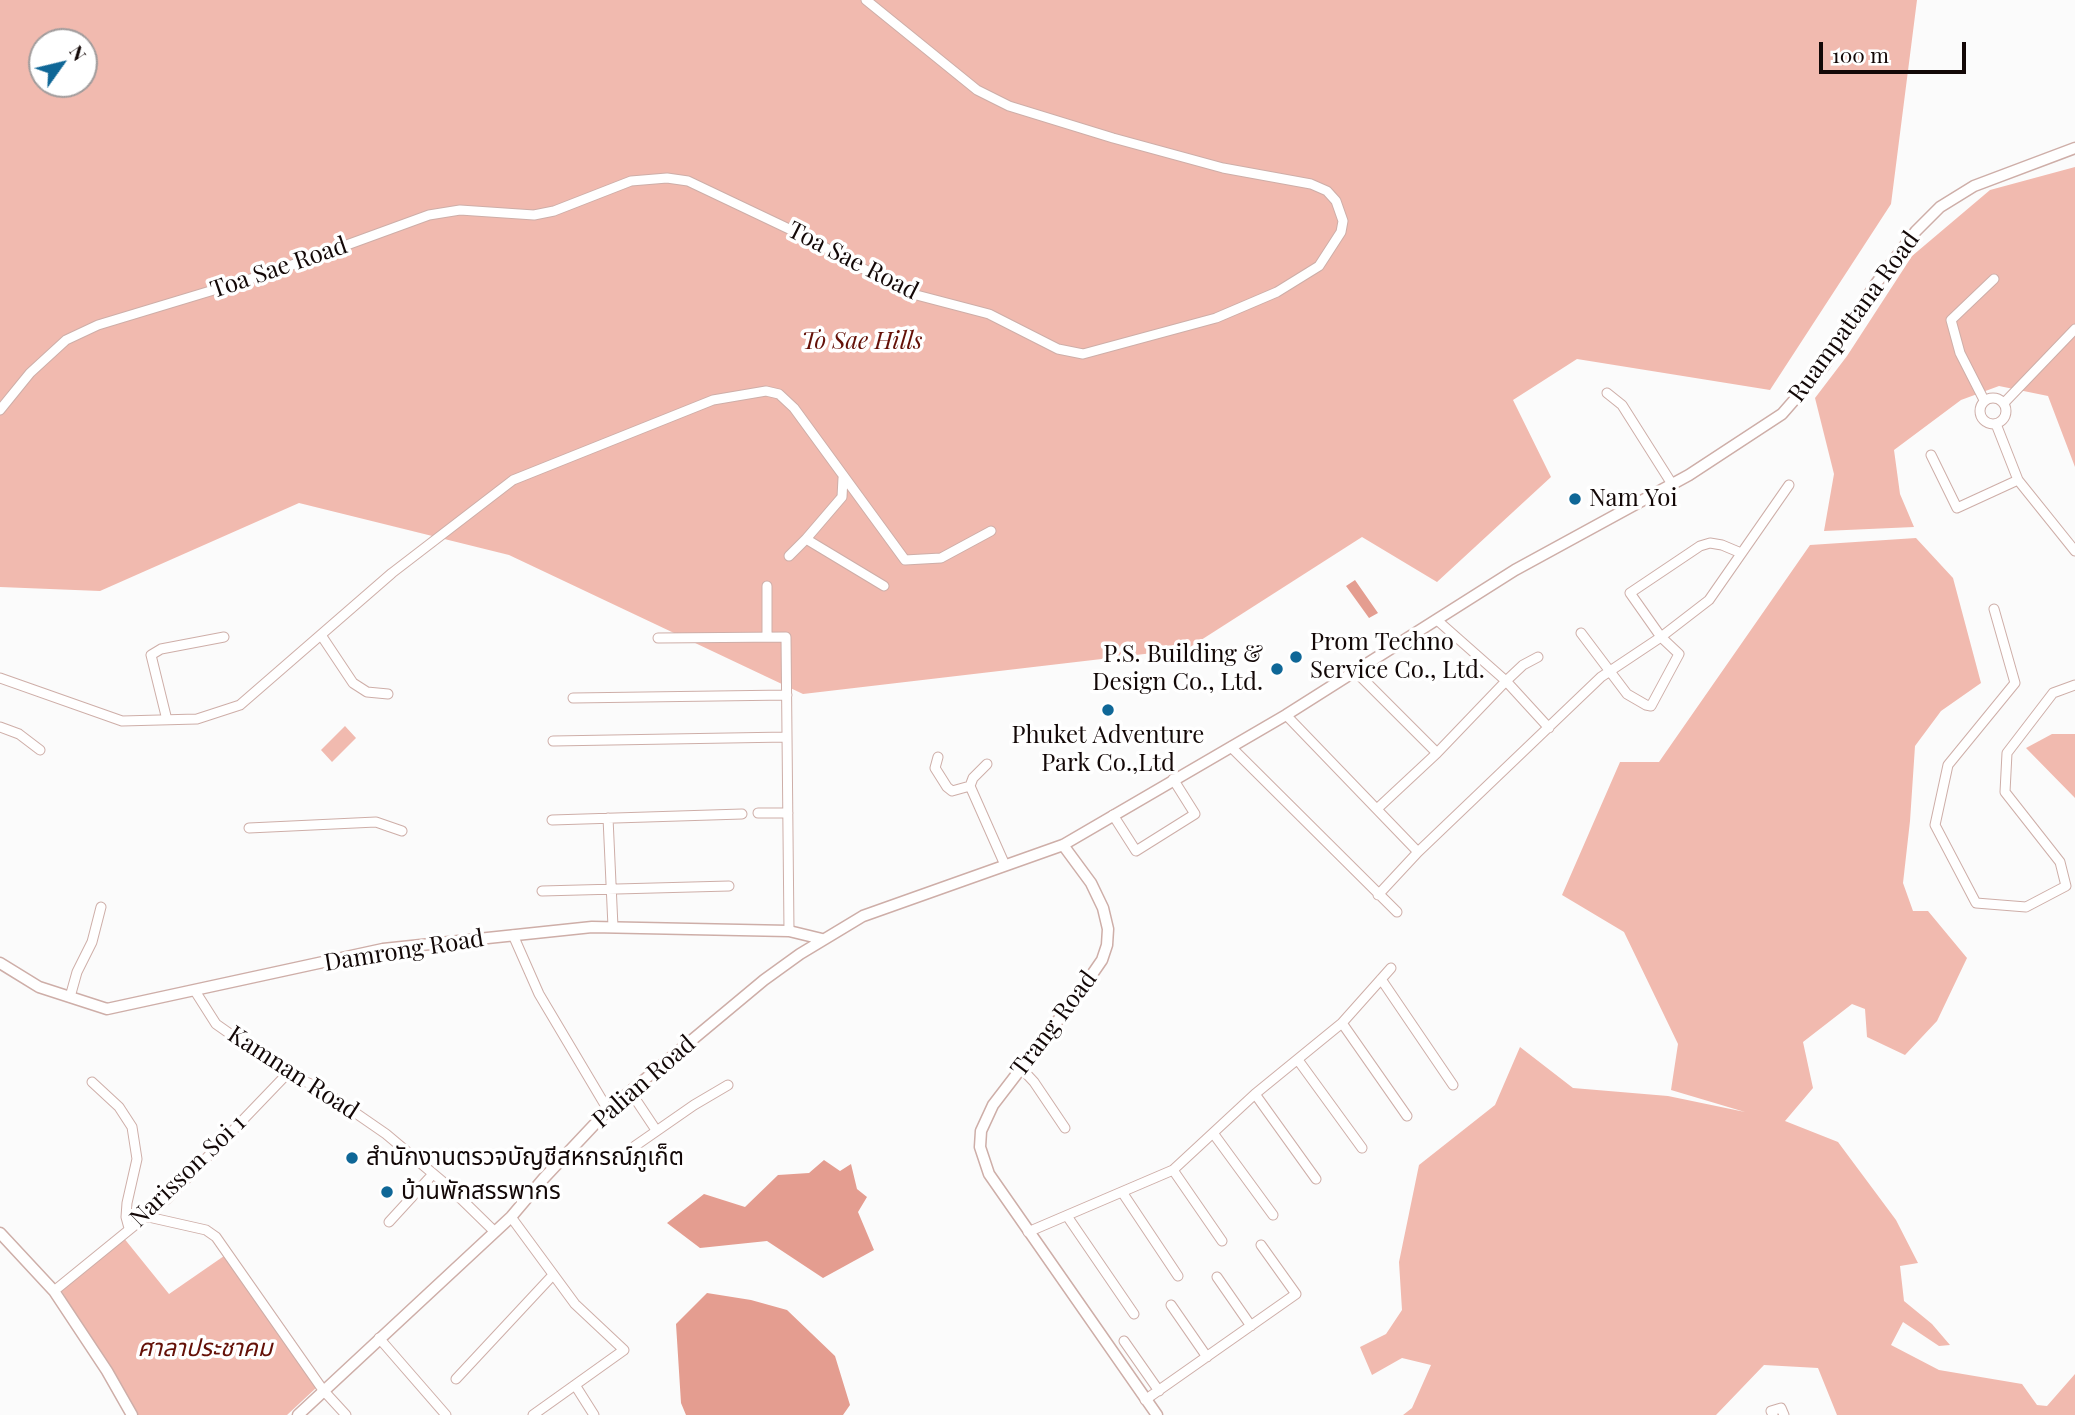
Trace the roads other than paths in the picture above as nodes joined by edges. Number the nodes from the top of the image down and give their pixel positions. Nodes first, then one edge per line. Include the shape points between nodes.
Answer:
1 (866, 0) edge
2 (2075, 148) edge
3 (1994, 279) dead end
4 (2075, 329) edge
5 (1607, 393) dead end
6 (1984, 400) junction
7 (2004, 403) junction
8 (0, 410) edge
9 (1996, 424) junction
10 (1931, 455) dead end
11 (843, 478) junction
12 (2018, 480) junction
13 (1672, 484) junction
14 (1789, 485) dead end
15 (991, 531) dead end
16 (806, 539) junction
17 (2073, 545) edge
18 (1741, 553) junction
19 (789, 556) dead end
20 (767, 586) dead end
21 (884, 586) dead end
22 (1994, 609) dead end
23 (1437, 620) junction
24 (1581, 633) dead end
25 (321, 635) junction
26 (224, 637) dead end
27 (1661, 637) junction
28 (658, 638) dead end
29 (767, 638) junction
30 (1538, 657) dead end
31 (1355, 671) junction
32 (1609, 673) junction
33 (0, 678) edge
34 (1506, 681) junction
35 (2075, 685) edge
36 (388, 694) dead end
37 (787, 695) junction
38 (573, 698) dead end
39 (1286, 715) junction
40 (167, 720) junction
41 (0, 727) edge
42 (1549, 728) junction
43 (787, 737) junction
44 (553, 741) dead end
45 (1231, 747) junction
46 (40, 750) dead end
47 (1437, 753) junction
48 (938, 757) dead end
49 (987, 764) dead end
50 (1173, 779) junction
51 (970, 786) junction
52 (1378, 808) junction
53 (758, 813) dead end
54 (788, 813) junction
55 (742, 814) dead end
56 (1112, 815) junction
57 (608, 818) junction
58 (552, 820) dead end
59 (249, 828) dead end
60 (402, 831) dead end
61 (1063, 845) junction
62 (1419, 852) junction
63 (1004, 865) junction
64 (729, 886) dead end
65 (610, 889) junction
66 (542, 891) dead end
67 (1378, 895) junction
68 (100, 907) dead end
69 (1396, 912) dead end
70 (613, 927) junction
71 (789, 931) junction
72 (513, 935) junction
73 (822, 939) junction
74 (0, 963) edge
75 (1391, 968) dead end
76 (1381, 979) junction
77 (195, 991) junction
78 (70, 997) junction
79 (1342, 1023) junction
80 (1298, 1060) junction
81 (1021, 1068) junction
82 (287, 1074) junction
83 (92, 1082) dead end
84 (728, 1085) dead end
85 (1453, 1085) dead end
86 (630, 1091) junction
87 (1255, 1094) junction
88 (608, 1111) junction
89 (1407, 1116) dead end
90 (1065, 1128) dead end
91 (656, 1130) junction
92 (1213, 1133) junction
93 (635, 1146) dead end
94 (1362, 1147) dead end
95 (1173, 1170) junction
96 (433, 1174) junction
97 (1315, 1179) dead end
98 (1122, 1192) junction
99 (1273, 1215) dead end
100 (144, 1216) junction
101 (1066, 1216) junction
102 (510, 1217) junction
103 (389, 1223) dead end
104 (129, 1228) junction
105 (494, 1231) junction
106 (1028, 1232) junction
107 (0, 1233) edge
108 (1222, 1241) dead end
109 (1261, 1245) dead end
110 (552, 1276) junction
111 (1178, 1276) dead end
112 (1217, 1278) dead end
113 (54, 1291) junction
114 (1171, 1305) dead end
115 (1133, 1314) dead end
116 (1251, 1326) junction
117 (379, 1338) junction
118 (1124, 1341) dead end
119 (1207, 1357) junction
120 (456, 1379) dead end
121 (575, 1385) junction
122 (323, 1390) junction
123 (1159, 1391) junction
124 (1146, 1400) junction
125 (132, 1415) edge
126 (298, 1415) edge
127 (346, 1415) edge
128 (446, 1415) edge
129 (533, 1415) edge
130 (594, 1415) edge
131 (1157, 1415) edge
132 (1773, 1415) edge
133 (1784, 1415) edge

1 - 8 street, Toa Sae Road via 977,90 1009,106 1223,167 1311,184 1336,201 1343,220 1341,232 1319,266 1277,292 1216,318 1083,354 1058,349 989,314 905,292 808,237 688,181 631,181 554,212 460,210 429,215 270,273 98,325 66,340 30,373
2 - 13 street, Ruampattana Road via 1974,186 1940,207 1916,231 1824,366 1782,414
3 - 6 street via 1951,320 1960,353
4 - 7 street
5 - 13 street via 1622,405
6 - 7 street via 1996,397
6 - 9 street via 1982,418
7 - 9 street via 2005,417
9 - 12 street
10 - 12 street via 1957,508
11 - 15 street via 905,560 941,558
11 - 16 street via 842,497
11 - 25 street via 779,394 766,391 713,400 513,480 392,573
12 - 17 street
13 - 23 street, Ruampattana Road via 1515,570
14 - 18 street
16 - 19 street
16 - 21 street
18 - 27 street via 1709,600
18 - 27 street via 1722,545 1700,546 1630,593
20 - 29 street
22 - 35 street via 2015,683 1948,765 1935,825 1976,903 2026,907 2066,886 2060,862 2005,792 2007,753 2053,693
23 - 31 street, Ruampattana Road
23 - 34 street
24 - 32 street
25 - 36 street via 353,683 367,692
25 - 40 street via 240,705 197,719
26 - 40 street via 151,655
27 - 32 street
27 - 32 street via 1679,654 1651,706 1627,694
28 - 29 street
29 - 37 street via 786,637
30 - 34 street
31 - 39 street, Ruampattana Road
31 - 47 street
32 - 42 street
33 - 40 street via 122,721
34 - 42 street
34 - 47 street
37 - 38 street
37 - 43 street
39 - 45 street, Ruampattana Road
39 - 52 street
41 - 46 street
42 - 62 street
43 - 44 street
43 - 54 street
45 - 50 street, Ruampattana Road
45 - 67 street
47 - 52 street
48 - 51 street via 935,768 947,787 952,791
49 - 51 street
50 - 56 street, Ruampattana Road
50 - 56 street via 1195,814 1136,851
51 - 63 street
52 - 62 street
53 - 54 street
54 - 71 street
55 - 57 street
56 - 61 street, Ruampattana Road
57 - 58 street
57 - 65 street
59 - 60 street via 376,822
61 - 63 street
61 - 81 street, Trang Road via 1103,908 1107,945 1082,989
62 - 67 street
63 - 73 street via 863,916
64 - 65 street
65 - 66 street
65 - 70 street
67 - 69 street
68 - 78 street
70 - 71 street, Damrong Road
70 - 72 street, Damrong Road
71 - 73 street, Damrong Road
72 - 77 street, Damrong Road via 383,949
72 - 88 street via 539,994
73 - 86 street, Palian Road via 764,980
74 - 78 street, Damrong Road via 39,987
75 - 76 street
76 - 79 street
76 - 85 street
77 - 78 street, Damrong Road via 107,1009
77 - 82 street, Kamnan Road via 216,1024
79 - 80 street
79 - 89 street
80 - 87 street
80 - 94 street
81 - 90 street
81 - 106 street, Trang Road via 985,1118 980,1147 989,1174
82 - 96 street, Kamnan Road via 318,1087 386,1134
82 - 100 street, Narisson Soi 1 via 167,1199
83 - 104 street via 119,1107 132,1128 136,1159 127,1203
84 - 91 street
86 - 88 street, Palian Road
86 - 91 street
87 - 92 street
87 - 97 street
88 - 102 street, Palian Road
91 - 93 street
92 - 95 street
92 - 99 street
95 - 98 street
95 - 108 street
96 - 103 street
96 - 105 street, Kamnan Road
98 - 101 street
98 - 111 street
100 - 104 street, Narisson Soi 1
100 - 122 street via 206,1230 216,1237
101 - 106 street
101 - 115 street
102 - 105 street, Palian Road
102 - 110 street
104 - 113 street, Narisson Soi 1
105 - 117 street, Palian Road
106 - 124 street, Trang Road
107 - 113 street
109 - 116 street via 1296,1294
110 - 120 street
110 - 121 street via 624,1350
112 - 116 street
113 - 125 street
114 - 119 street
116 - 119 street
117 - 122 street, Palian Road
117 - 128 street
118 - 123 street
119 - 123 street
121 - 129 street
121 - 130 street
122 - 126 street, Palian Road
122 - 127 street
123 - 124 street
124 - 131 street, Trang Road
132 - 133 street via 1771,1411 1781,1408

